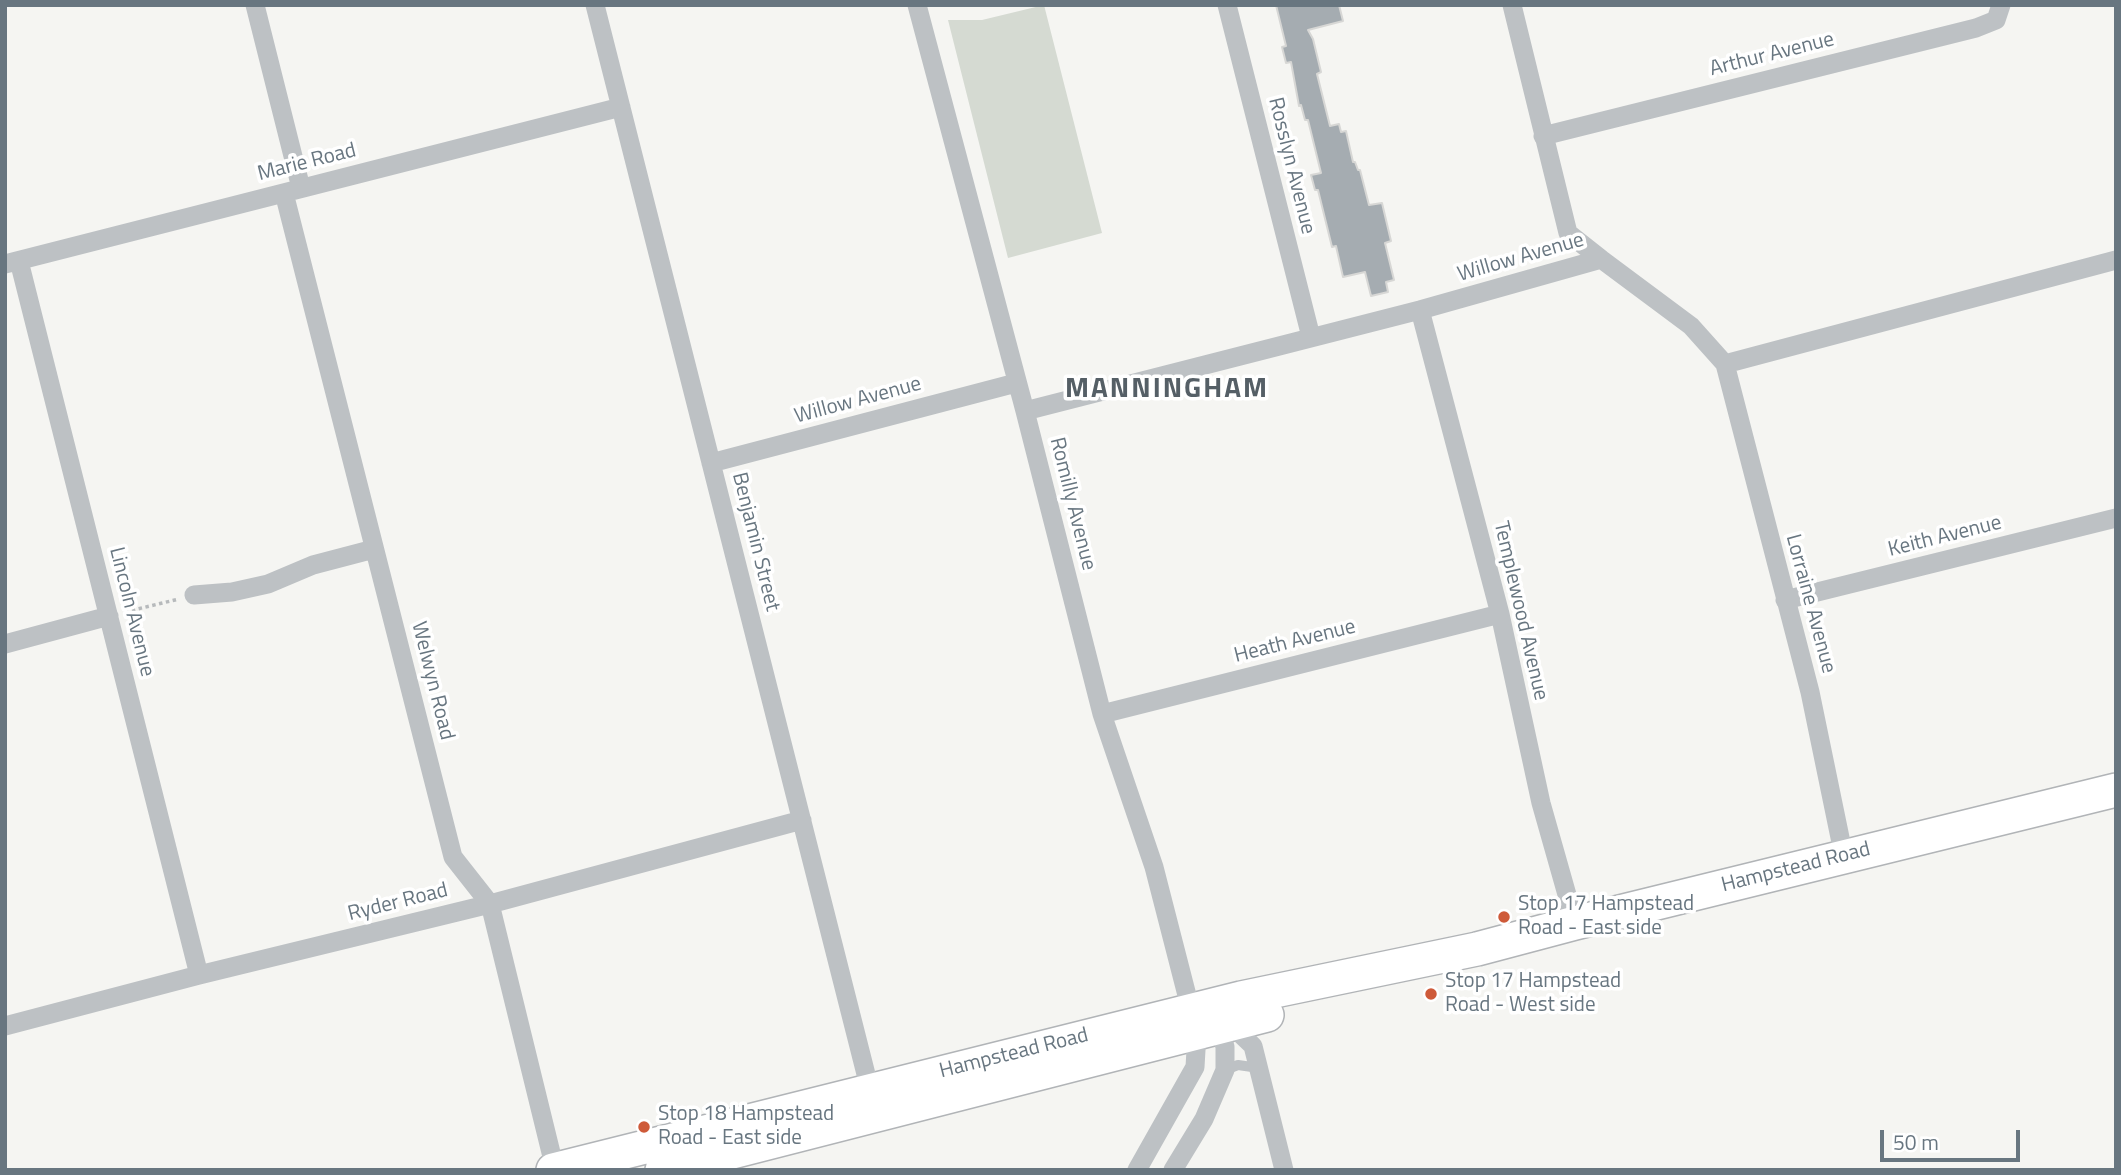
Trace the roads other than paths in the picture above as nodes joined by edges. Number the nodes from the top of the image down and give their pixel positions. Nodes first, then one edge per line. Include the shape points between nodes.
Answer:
1 (255, 5) edge
2 (595, 5) edge
3 (918, 5) edge
4 (1227, 5) edge
5 (1512, 5) edge
6 (2001, 5) edge
7 (621, 107) junction
8 (1543, 136) junction
9 (293, 191) junction
10 (1601, 260) junction
11 (2116, 260) edge
12 (12, 262) edge
13 (1420, 310) junction
14 (1311, 337) junction
15 (1724, 364) junction
16 (1016, 383) junction
17 (1025, 411) junction
18 (711, 463) junction
19 (2116, 518) edge
20 (374, 548) junction
21 (194, 595) road end
22 (1784, 600) junction
23 (1500, 614) junction
24 (108, 616) junction
25 (5, 644) edge
26 (1102, 715) junction
27 (2116, 790) edge
28 (802, 820) junction
29 (1843, 856) junction
30 (490, 904) junction
31 (1575, 923) junction
32 (199, 975) junction
33 (1216, 1019) junction
34 (5, 1026) edge
35 (1259, 1068) junction
36 (1225, 1070) junction
37 (873, 1103) junction
38 (554, 1170) edge
39 (662, 1170) edge
40 (1137, 1170) edge
41 (1173, 1170) edge
42 (1284, 1170) edge

1 - 9 street, Welwyn Road
2 - 7 street, Benjamin Street
3 - 16 street, Romilly Avenue
4 - 14 street, Rosslyn Avenue
5 - 8 street
6 - 8 street, Arthur Avenue via 1996,20 1976,28
7 - 9 street, Marie Road
7 - 18 street, Benjamin Street
8 - 10 street via 1568,233
9 - 12 street, Marie Road
9 - 20 street, Welwyn Road
10 - 13 street, Willow Avenue
10 - 15 street, Willow Avenue via 1691,326
11 - 15 street
12 - 24 street, Lincoln Avenue
13 - 14 street, Willow Avenue
13 - 23 street, Templewood Avenue
14 - 17 street, Willow Avenue
15 - 22 street, Lorraine Avenue
16 - 17 street, Romilly Avenue
16 - 18 street, Willow Avenue
17 - 26 street, Romilly Avenue
18 - 28 street, Benjamin Street
19 - 22 street, Keith Avenue
20 - 21 street via 313,565 268,584
20 - 30 street, Welwyn Road via 453,857
22 - 29 street, Lorraine Avenue via 1810,692
23 - 26 street, Heath Avenue
23 - 31 street, Templewood Avenue via 1533,770
24 - 25 street
24 - 32 street, Lincoln Avenue
26 - 33 street, Romilly Avenue via 1154,867
27 - 29 highway, Hampstead Road
28 - 30 street, Ryder Road
28 - 37 street, Benjamin Street
29 - 31 highway, Hampstead Road
30 - 32 street, Ryder Road
30 - 38 street, Welwyn Road
31 - 33 highway, Hampstead Road
32 - 34 street, Ryder Road
33 - 35 street via 1253,1046
33 - 36 street via 1225,1047
33 - 37 highway, Hampstead Road
33 - 40 street via 1195,1067
35 - 36 lane via 1238,1065
35 - 42 street
36 - 41 street via 1204,1119
37 - 38 highway, Hampstead Road
37 - 39 highway, Hampstead Road

